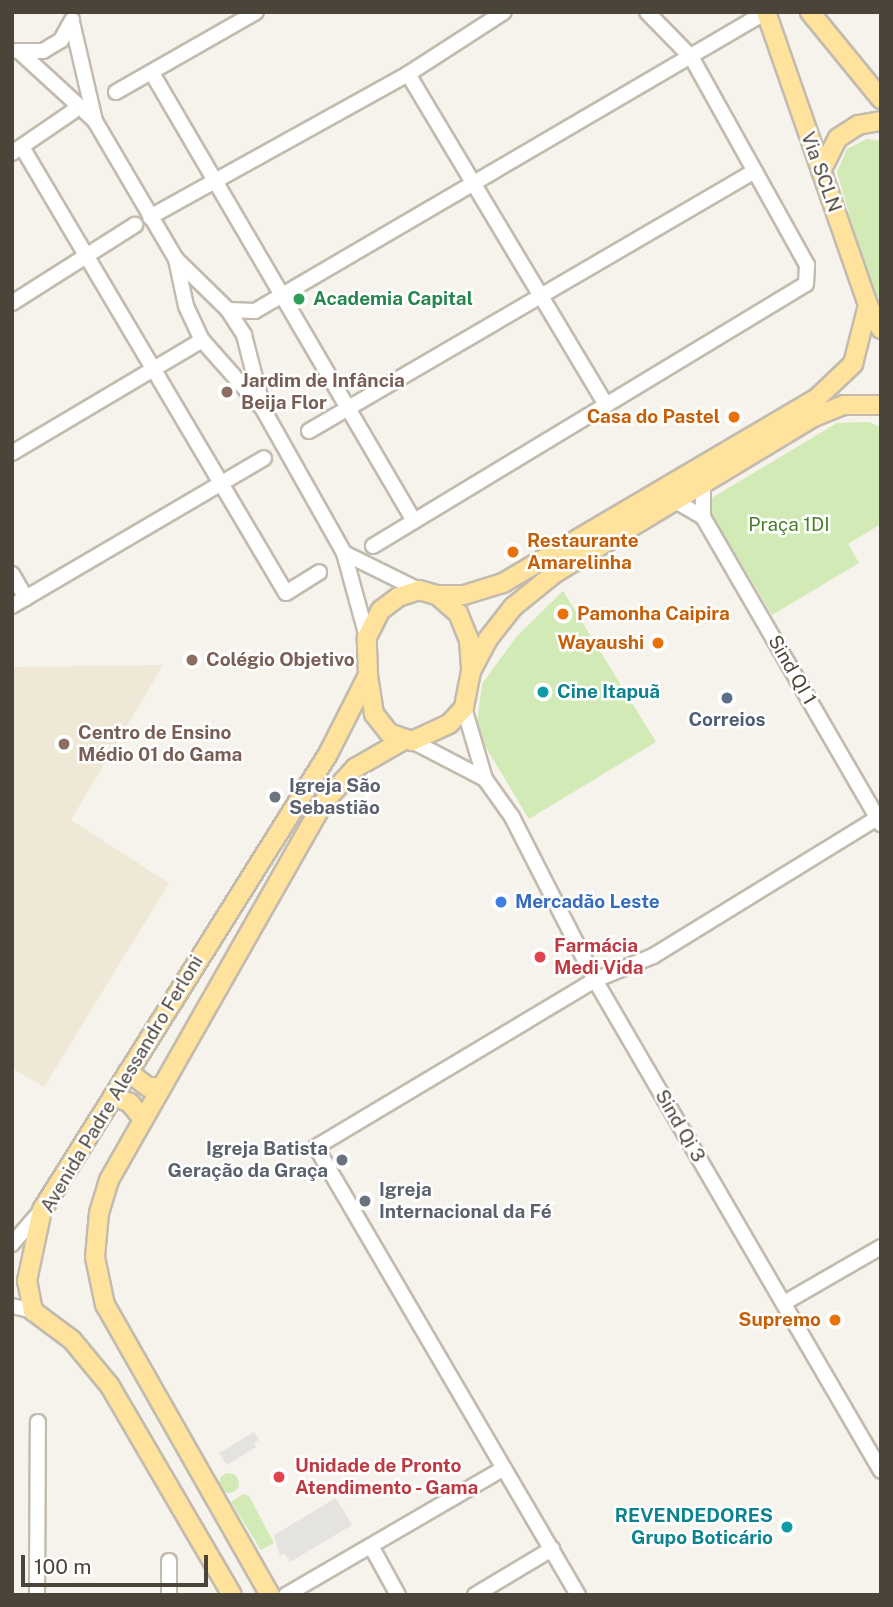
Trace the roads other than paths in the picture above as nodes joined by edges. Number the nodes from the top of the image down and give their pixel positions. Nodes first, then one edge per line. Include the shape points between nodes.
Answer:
1 (504, 12) edge
2 (647, 12) edge
3 (766, 12) edge
4 (810, 12) edge
5 (252, 13) edge
6 (73, 17) edge
7 (17, 51) edge
8 (692, 58) junction
9 (152, 73) junction
10 (408, 74) junction
11 (116, 92) dead end
12 (881, 99) edge
13 (72, 112) dead end
14 (95, 121) junction
15 (881, 121) edge
16 (17, 150) edge
17 (821, 170) junction
18 (755, 171) junction
19 (212, 184) junction
20 (475, 184) junction
21 (150, 217) junction
22 (135, 225) dead end
23 (89, 255) junction
24 (176, 259) junction
25 (213, 293) junction
26 (280, 297) junction
27 (540, 297) junction
28 (12, 303) edge
29 (867, 305) junction
30 (187, 306) junction
31 (228, 310) junction
32 (254, 311) junction
33 (881, 329) edge
34 (244, 335) junction
35 (202, 340) junction
36 (251, 353) junction
37 (155, 369) junction
38 (225, 370) junction
39 (606, 405) junction
40 (881, 405) edge
41 (348, 408) junction
42 (263, 409) junction
43 (309, 431) dead end
44 (12, 453) edge
45 (264, 458) dead end
46 (222, 481) junction
47 (703, 488) junction
48 (677, 502) junction
49 (703, 517) junction
50 (414, 521) junction
51 (373, 546) dead end
52 (344, 553) junction
53 (319, 572) dead end
54 (12, 574) edge
55 (419, 590) junction
56 (438, 595) junction
57 (26, 598) junction
58 (12, 606) edge
59 (367, 638) junction
60 (471, 671) junction
61 (368, 675) junction
62 (464, 708) junction
63 (407, 741) junction
64 (480, 772) junction
65 (880, 820) edge
66 (595, 980) junction
67 (128, 1072) junction
68 (161, 1087) junction
69 (113, 1096) junction
70 (143, 1119) junction
71 (42, 1210) junction
72 (12, 1244) edge
73 (881, 1247) edge
74 (784, 1303) junction
75 (12, 1306) edge
76 (33, 1311) junction
77 (154, 1396) junction
78 (125, 1409) junction
79 (165, 1415) junction
80 (38, 1422) dead end
81 (138, 1433) junction
82 (504, 1468) junction
83 (881, 1471) edge
84 (370, 1546) junction
85 (552, 1549) junction
86 (169, 1560) dead end
87 (37, 1595) edge
88 (169, 1595) edge
89 (232, 1595) edge
90 (270, 1595) edge
91 (286, 1595) edge
92 (398, 1595) edge
93 (475, 1595) edge
94 (578, 1595) edge

1 - 10 street
2 - 8 street
3 - 8 street
3 - 17 main road, Via SCLN
4 - 12 main road
5 - 9 street
6 - 7 street via 61,40 43,51
6 - 14 street
7 - 14 street
8 - 18 street
8 - 20 street
9 - 11 street
9 - 19 street
10 - 19 street
10 - 20 street
13 - 16 street
14 - 21 street
15 - 17 main road via 858,125 838,138
16 - 23 street
17 - 29 main road, Via SCLN
18 - 27 street
18 - 39 street via 807,265 806,284
19 - 21 street
19 - 26 street
20 - 26 street
20 - 27 street
21 - 24 street
22 - 23 street
23 - 28 street
23 - 37 street
24 - 25 street
24 - 30 street
25 - 30 street
25 - 31 street
26 - 32 street
26 - 41 street
27 - 39 street
27 - 41 street
29 - 33 main road, Via SCLN
29 - 56 main road via 853,364 817,398 503,583 464,595
30 - 35 street
31 - 32 street
31 - 34 street
32 - 34 street
34 - 36 street
35 - 37 street
35 - 38 street
36 - 38 street via 243,365
36 - 42 street
37 - 44 street
37 - 46 street
38 - 42 street
39 - 50 street
40 - 47 main road via 844,405 814,417
41 - 43 street
41 - 50 street
42 - 52 street
45 - 46 street
46 - 53 street via 286,593
46 - 57 street
47 - 48 main road
47 - 49 street
48 - 49 street
48 - 60 main road via 555,573 513,607
49 - 65 street, Sind QI 1
50 - 51 street
52 - 55 street
52 - 59 street
54 - 57 street
55 - 56 main road
55 - 59 main road via 398,597 381,610
56 - 60 main road via 458,614 469,640
57 - 58 street
59 - 61 main road
60 - 62 main road
61 - 63 main road via 374,714 389,733
61 - 67 main road, Avenida Padre Alessandro Ferloni via 328,754
62 - 63 main road via 449,724
62 - 64 street
63 - 64 street
63 - 68 main road, Avenida Padre Alessandro Ferloni via 355,768 325,800
64 - 66 street, Sind Qi 3 via 512,817
65 - 66 street via 653,956
66 - 74 street, Sind Qi 3
66 - 82 street via 316,1147
67 - 68 main road via 148,1087
67 - 69 main road, Avenida Padre Alessandro Ferloni
68 - 70 main road, Avenida Padre Alessandro Ferloni
69 - 70 main road via 130,1103
69 - 71 main road, Avenida Padre Alessandro Ferloni
70 - 77 main road, Avenida Padre Alessandro Ferloni via 109,1180 99,1213 95,1257 105,1305
71 - 72 street
71 - 76 main road, Avenida Padre Alessandro Ferloni via 27,1282
73 - 74 street
74 - 83 street, Sind Qi 3
75 - 76 street
76 - 78 main road via 94,1363
77 - 78 main road via 138,1410
77 - 79 main road, Avenida Padre Alessandro Ferloni
78 - 81 main road
79 - 81 main road via 149,1420
79 - 90 main road, Avenida Padre Alessandro Ferloni
80 - 87 street
81 - 89 main road
82 - 84 street
82 - 85 street
84 - 91 street
84 - 92 street
85 - 93 street
85 - 94 street
86 - 88 street

